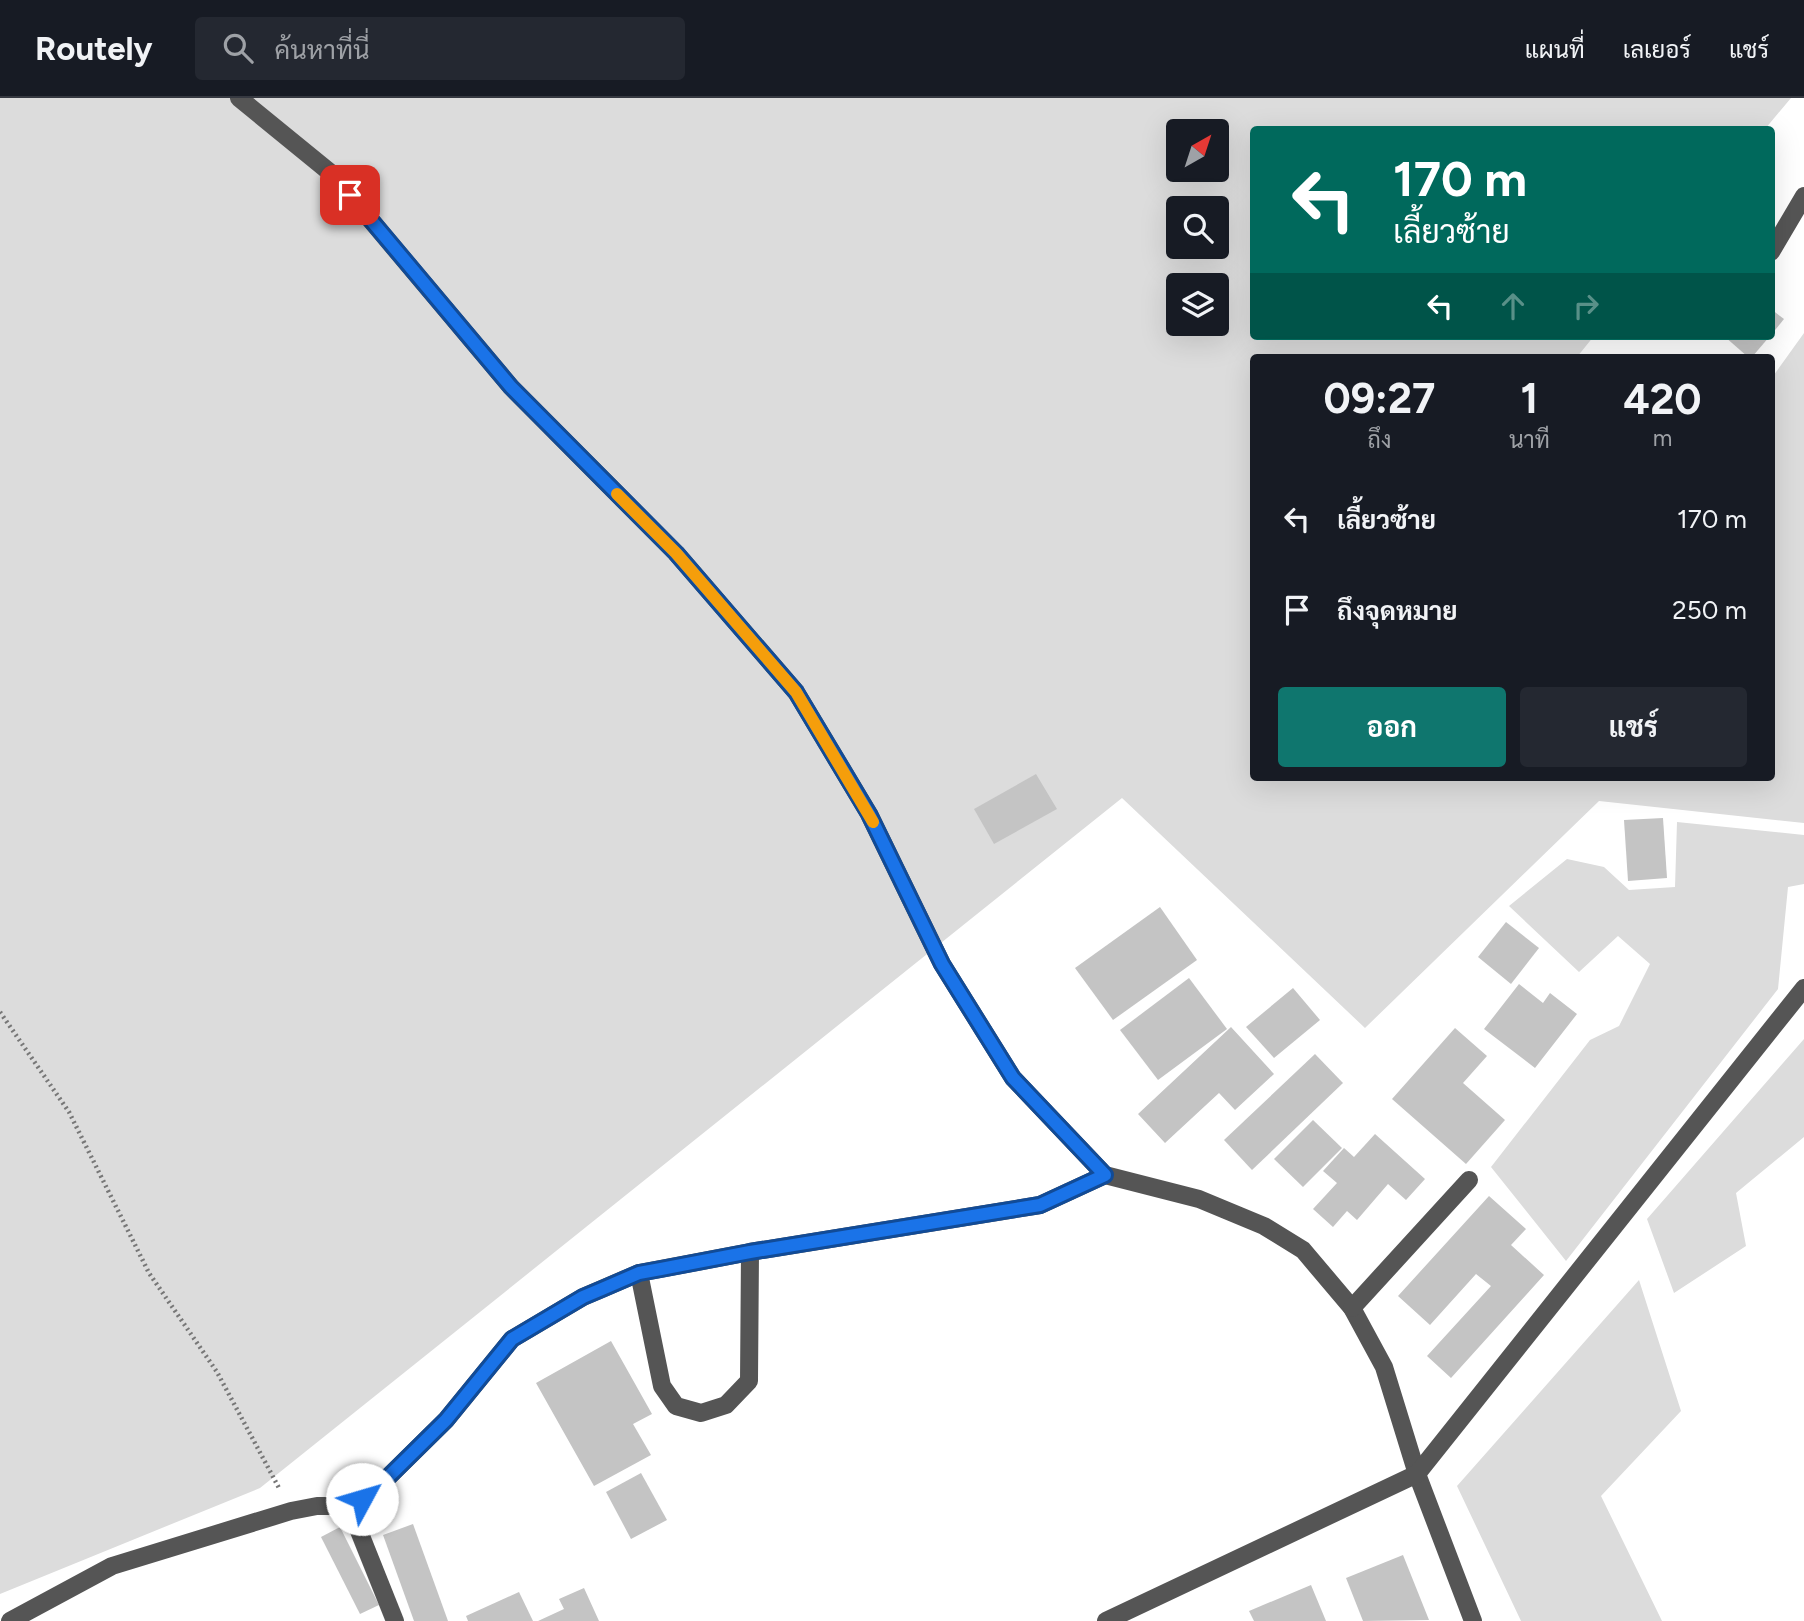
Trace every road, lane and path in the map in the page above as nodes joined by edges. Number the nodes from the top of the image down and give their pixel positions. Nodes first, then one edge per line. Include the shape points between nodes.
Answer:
1 (239, 98) edge
2 (1804, 196) edge
3 (1775, 245) edge
4 (1804, 988) edge
5 (0, 1012) edge
6 (1105, 1175) junction
7 (1469, 1180) dead end
8 (750, 1252) junction
9 (639, 1273) junction
10 (1352, 1308) junction
11 (1417, 1474) junction
12 (349, 1506) junction
13 (290, 1511) junction
14 (10, 1621) edge
15 (395, 1621) edge
16 (1106, 1621) edge
17 (1473, 1621) edge

1 - 6 street via 332,174 511,387 676,553 796,692 869,814 942,964 1013,1078
2 - 3 street
4 - 11 street
5 - 13 path via 69,1112 149,1273 216,1372
6 - 8 street via 1040,1205
6 - 10 street via 1199,1199 1264,1226 1303,1250
7 - 10 street
8 - 9 street
8 - 9 street via 749,1381 726,1405 701,1413 676,1406 662,1386
9 - 12 street via 583,1297 512,1339 446,1420 374,1491
10 - 11 street via 1384,1367
11 - 16 street
11 - 17 street
12 - 13 street
12 - 15 street
13 - 14 street via 112,1566

